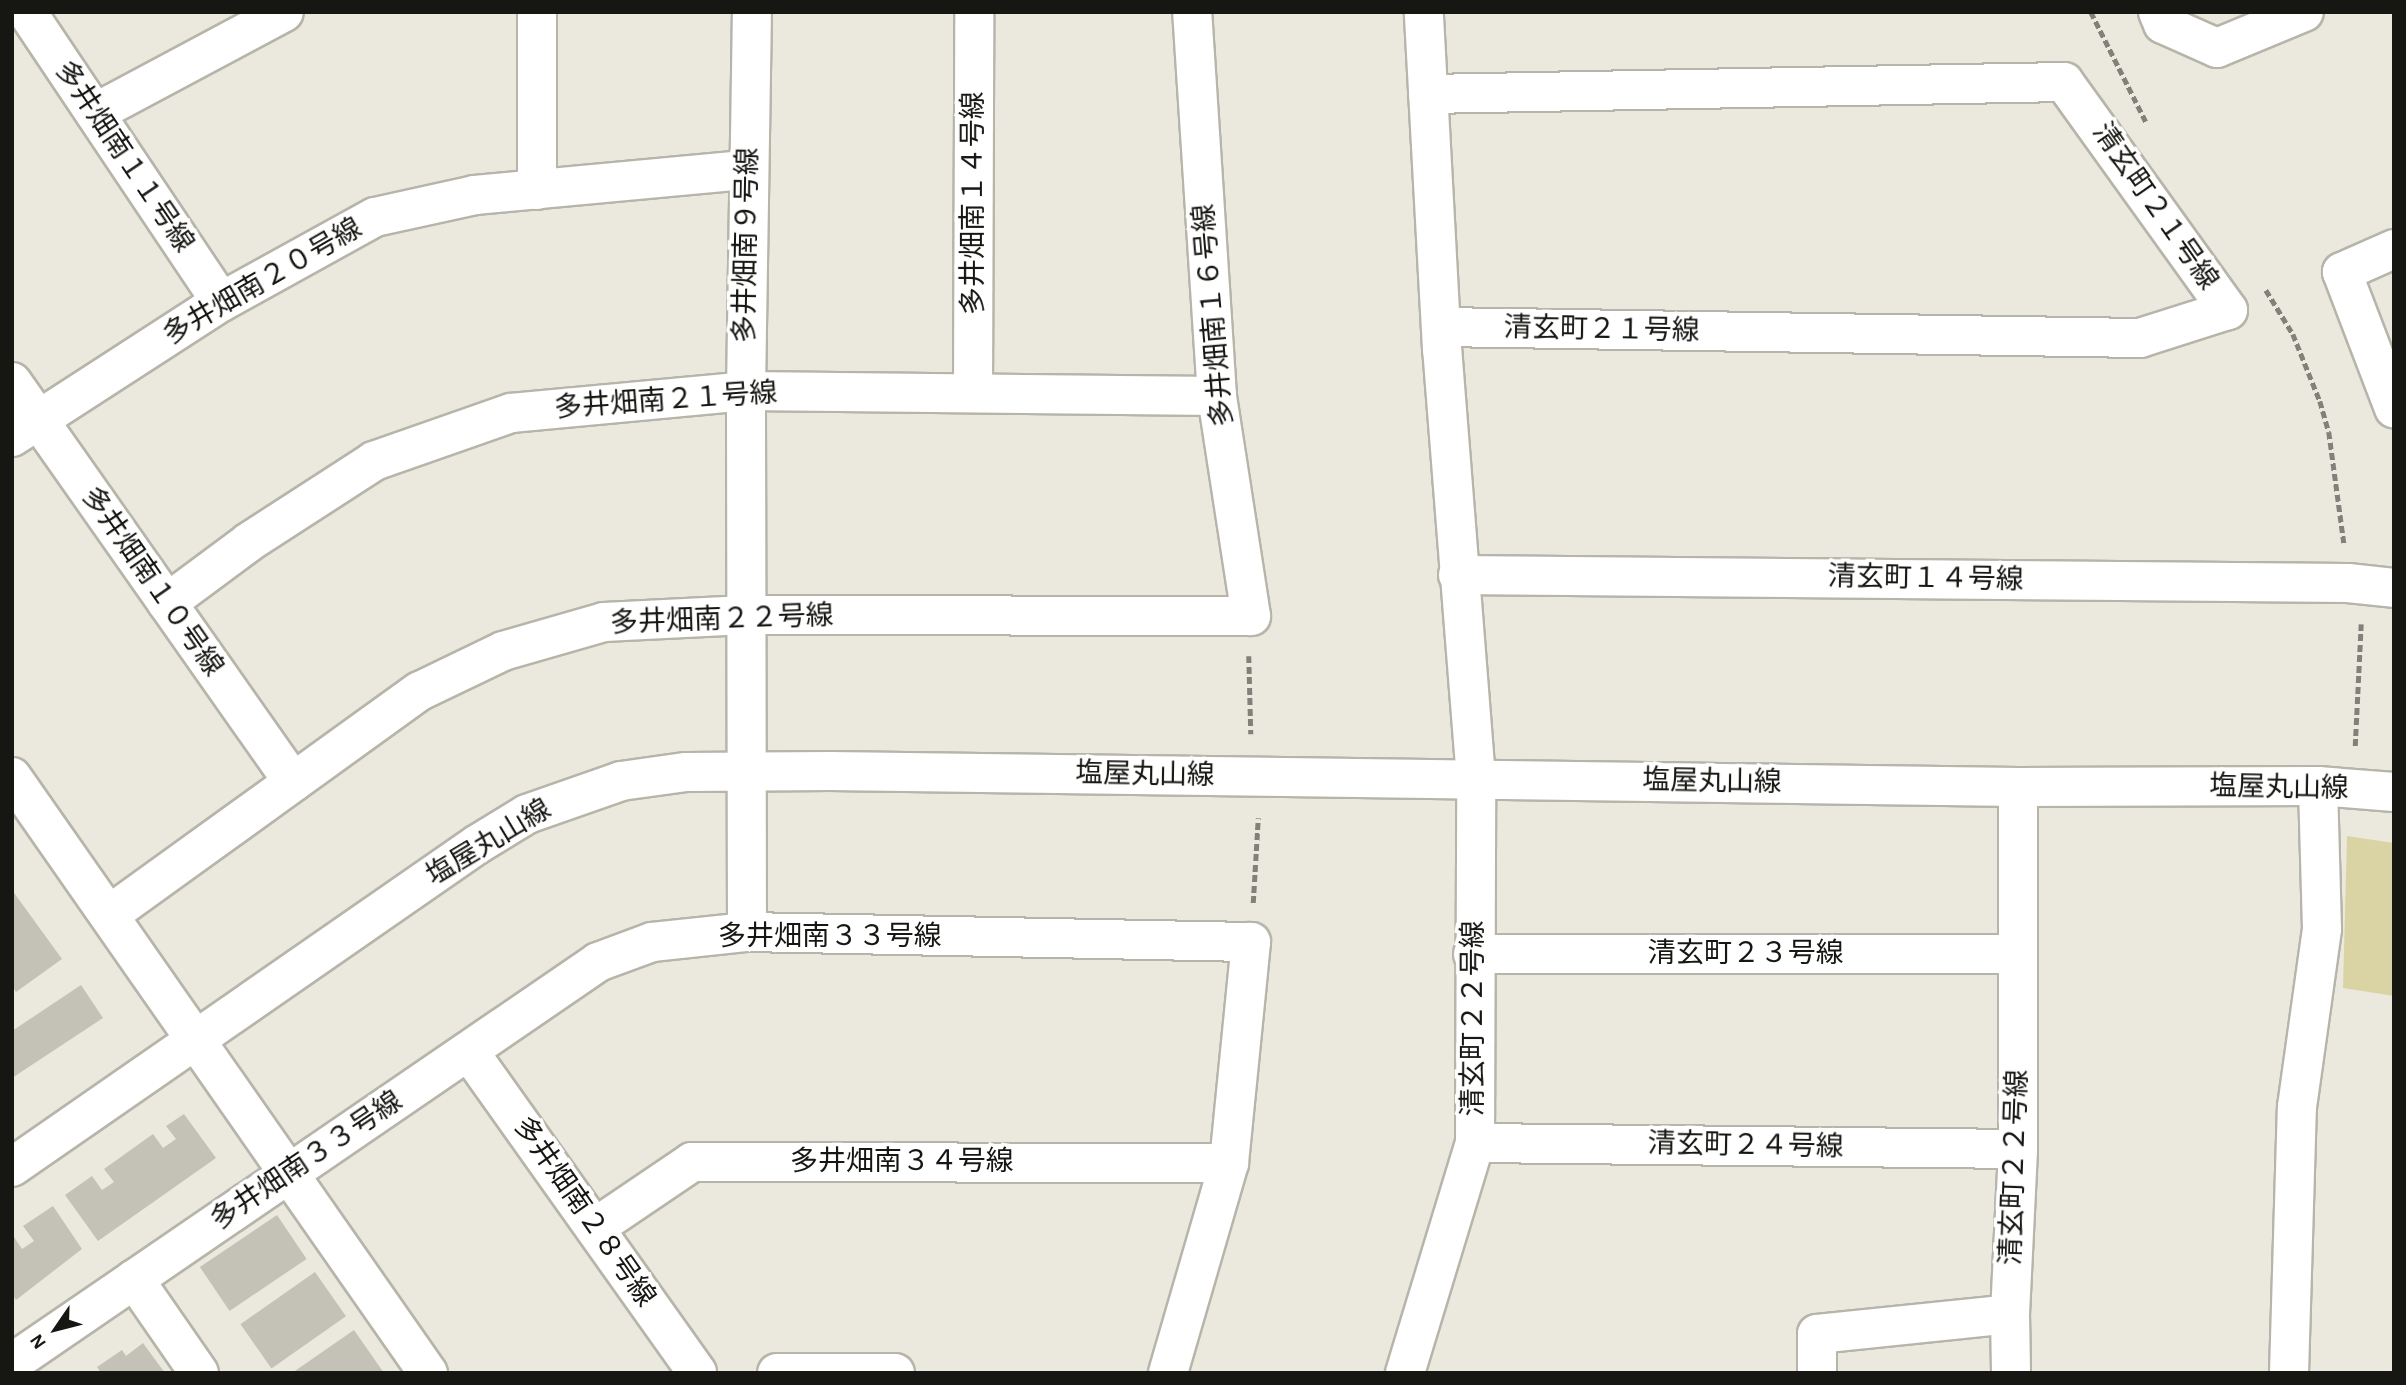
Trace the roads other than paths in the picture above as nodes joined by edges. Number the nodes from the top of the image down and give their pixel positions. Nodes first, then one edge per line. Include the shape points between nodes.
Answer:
1 (27, 12) edge
2 (284, 12) edge
3 (537, 12) edge
4 (752, 12) edge
5 (974, 12) edge
6 (1192, 12) edge
7 (1424, 12) edge
8 (2158, 12) edge
9 (2304, 12) edge
10 (1428, 94) junction
11 (95, 113) junction
12 (747, 170) junction
13 (537, 190) junction
14 (2394, 249) edge
15 (220, 302) junction
16 (1441, 327) junction
17 (12, 382) edge
18 (746, 391) junction
19 (973, 393) junction
20 (1217, 396) junction
21 (2394, 408) edge
22 (25, 428) edge
23 (1458, 575) junction
24 (2378, 587) edge
25 (167, 603) junction
26 (746, 615) junction
27 (1250, 616) joint
28 (747, 773) junction
29 (12, 777) edge
30 (1476, 779) junction
31 (293, 782) junction
32 (2318, 786) junction
33 (2018, 787) junction
34 (2394, 792) edge
35 (109, 915) junction
36 (747, 932) junction
37 (1473, 954) junction
38 (2018, 954) junction
39 (199, 1039) junction
40 (470, 1053) junction
41 (1475, 1143) junction
42 (2018, 1149) junction
43 (1229, 1163) junction
44 (12, 1167) edge
45 (289, 1170) junction
46 (596, 1227) junction
47 (134, 1279) junction
48 (2010, 1314) junction
49 (12, 1363) edge
50 (1407, 1372) edge
51 (199, 1373) edge
52 (428, 1373) edge
53 (697, 1373) edge
54 (778, 1373) edge
55 (895, 1373) edge
56 (1168, 1373) edge
57 (1817, 1373) edge
58 (2011, 1373) edge
59 (2290, 1373) edge

1 - 11 street, 多井畑南１１号線
2 - 11 street
3 - 13 street
4 - 12 street, 多井畑南９号線
5 - 19 street, 多井畑南１４号線
6 - 20 street, 多井畑南１６号線
7 - 10 street, 清玄町２２号線
8 - 9 street via 2163,24 2217,48
10 - 16 street, 清玄町２２号線
10 - 16 street, 清玄町２１号線 via 2064,82 2228,310 2140,338
11 - 15 street, 多井畑南１１号線
12 - 13 street, 多井畑南２０号線
12 - 18 street, 多井畑南９号線
13 - 15 street, 多井畑南２０号線 via 475,195 376,218
14 - 21 street via 2342,272
15 - 22 street, 多井畑南２０号線
16 - 23 street, 清玄町２２号線
17 - 22 street, 多井畑南１０号線
18 - 19 street, 多井畑南２１号線
18 - 25 street, 多井畑南２１号線 via 511,413 373,461 249,542
18 - 26 street, 多井畑南９号線
19 - 20 street, 多井畑南２１号線
20 - 27 street, 多井畑南１６号線
22 - 25 street, 多井畑南１０号線
23 - 24 street, 清玄町１４号線
23 - 30 street, 清玄町２２号線
25 - 31 street, 多井畑南１０号線
26 - 27 street, 多井畑南２２号線
26 - 28 street, 多井畑南９号線
26 - 31 street, 多井畑南２２号線 via 604,622 503,651 420,691
28 - 30 street, 塩屋丸山線
28 - 36 street, 多井畑南９号線
28 - 39 street, 塩屋丸山線 via 687,772 621,781 527,814
29 - 35 street
30 - 33 street, 塩屋丸山線
30 - 37 street, 清玄町２２号線
31 - 35 street, 多井畑南２２号線
32 - 33 street, 塩屋丸山線
32 - 34 street, 塩屋丸山線
32 - 59 street via 2322,929 2297,1107
33 - 38 street, 清玄町２２号線
35 - 39 street
36 - 40 street, 多井畑南３３号線 via 652,942 598,962
36 - 43 street, 多井畑南３３号線 via 1251,943
37 - 38 street, 清玄町２３号線
37 - 41 street, 清玄町２２号線
38 - 42 street, 清玄町２２号線
39 - 44 street, 塩屋丸山線
39 - 45 street
40 - 45 street, 多井畑南３３号線
40 - 46 street, 多井畑南２８号線
41 - 42 street, 清玄町２４号線
41 - 50 street, 清玄町２２号線
42 - 48 street, 清玄町２２号線
43 - 46 street, 多井畑南３４号線 via 692,1162
43 - 56 street
45 - 47 street, 多井畑南３３号線
45 - 52 street
46 - 53 street, 多井畑南２８号線
47 - 49 street, 多井畑南３３号線
47 - 51 street
48 - 57 street via 1817,1334
48 - 58 street, 清玄町２２号線
54 - 55 street

